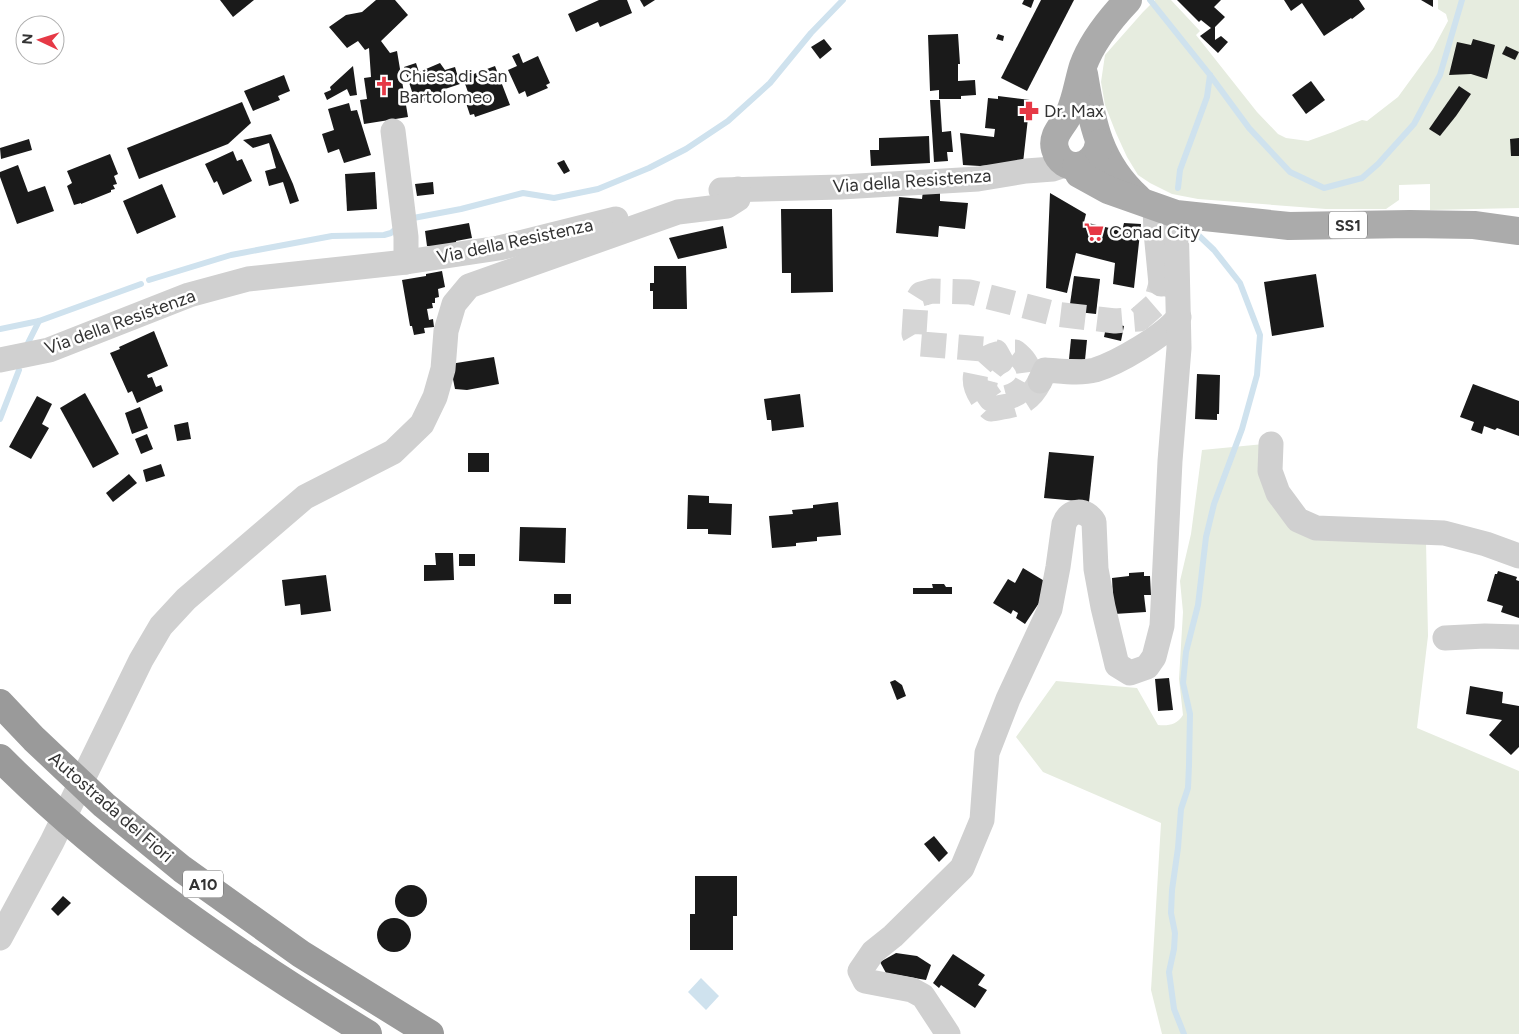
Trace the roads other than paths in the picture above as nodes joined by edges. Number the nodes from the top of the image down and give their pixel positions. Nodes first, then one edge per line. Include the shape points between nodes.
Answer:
1 (1123, 6) edge
2 (1083, 66) junction
3 (393, 131) dead end
4 (1097, 136) junction
5 (1064, 153) junction
6 (738, 188) junction
7 (1158, 208) junction
8 (1519, 231) edge
9 (406, 262) junction
10 (1160, 284) tunnel mouth
11 (1179, 317) junction
12 (0, 360) edge
13 (1040, 381) tunnel mouth
14 (1270, 444) dead end
15 (1519, 556) edge
16 (1519, 637) edge
17 (1445, 638) dead end
18 (0, 703) edge
19 (0, 758) edge
20 (0, 938) edge
21 (368, 1034) edge
22 (430, 1034) edge
23 (948, 1034) edge

1 - 2 main road via 1095,41
2 - 4 main road
2 - 5 main road via 1069,114
3 - 9 street
4 - 5 main road via 1095,157 1083,165
4 - 5 main road via 1089,124 1075,121 1061,127
4 - 7 main road via 1115,175
5 - 6 street, Via della Resistenza via 1049,159 1038,170 978,180
5 - 7 main road, SS1 via 1079,174 1108,190
6 - 9 street, Via della Resistenza via 662,200 613,220 499,248
6 - 20 street via 738,199 727,206 678,212 469,286 454,304 435,397 422,424 393,452 304,497 186,599 161,626
7 - 8 main road, SS1 via 1289,226 1474,225
7 - 10 street via 1156,232
7 - 11 street
9 - 12 street, Via della Resistenza via 248,279 189,295 49,350
11 - 13 street via 1172,326 1136,350 1094,370 1046,370
11 - 23 street via 1162,626 1154,657 1148,667 1130,673 1117,665 1096,568 1094,522 1088,514 1073,513 1064,524 1050,609 987,753 982,820 962,868 873,952 860,971 865,981 912,990 923,996
14 - 15 street via 1270,471 1278,493 1298,520 1316,528 1444,534
16 - 17 street
18 - 22 highway, Autostrada dei Fiori / A10, bridge via 104,805 182,869 301,954
19 - 21 highway, Autostrada dei Fiori / A10, bridge via 26,785 111,858 210,932

